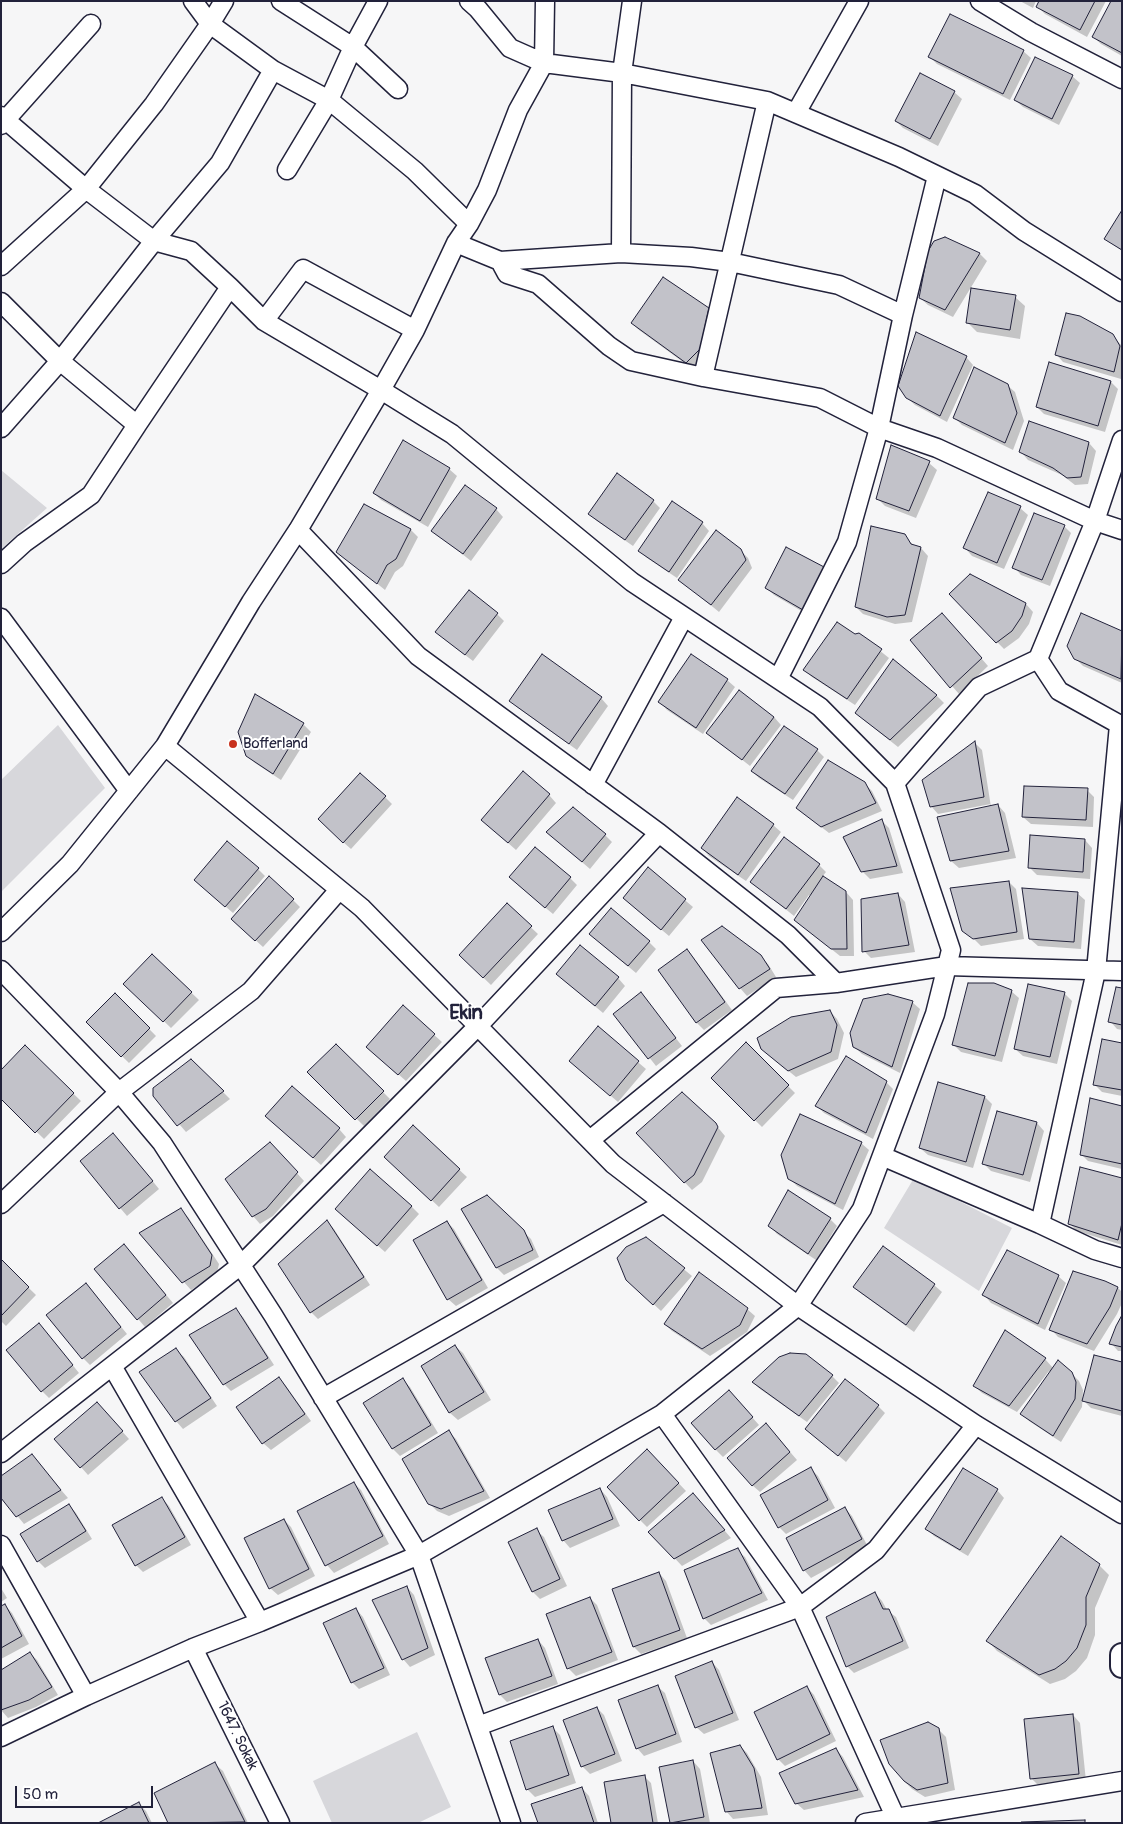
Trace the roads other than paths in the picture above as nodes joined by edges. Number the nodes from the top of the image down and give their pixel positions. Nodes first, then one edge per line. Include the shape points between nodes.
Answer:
1 (193, 1) edge
2 (224, 1) edge
3 (281, 1) edge
4 (378, 1) edge
5 (469, 1) edge
6 (545, 1) edge
7 (632, 1) edge
8 (859, 1) edge
9 (980, 1) edge
10 (91, 24) dead end
11 (210, 24) junction
12 (353, 47) junction
13 (544, 63) junction
14 (272, 70) junction
15 (622, 73) junction
16 (1122, 79) edge
17 (398, 88) dead end
18 (329, 100) junction
19 (767, 101) junction
20 (796, 113) junction
21 (3, 121) edge
22 (288, 170) dead end
23 (937, 176) junction
24 (86, 189) junction
25 (470, 224) junction
26 (154, 241) junction
27 (456, 243) junction
28 (621, 253) junction
29 (500, 261) junction
30 (730, 262) junction
31 (1, 266) edge
32 (230, 287) junction
33 (1122, 292) edge
34 (1, 302) edge
35 (903, 315) junction
36 (264, 321) junction
37 (415, 330) junction
38 (60, 361) junction
39 (703, 377) junction
40 (381, 390) junction
41 (137, 425) junction
42 (1, 428) edge
43 (879, 428) junction
44 (1122, 440) edge
45 (1094, 521) junction
46 (298, 530) junction
47 (1122, 530) edge
48 (1, 564) edge
49 (684, 617) junction
50 (1, 618) edge
51 (1038, 659) junction
52 (778, 679) junction
53 (1120, 726) edge
54 (165, 746) junction
55 (895, 783) junction
56 (593, 785) junction
57 (129, 791) junction
58 (659, 833) junction
59 (339, 890) junction
60 (1, 932) edge
61 (947, 966) junction
62 (1, 970) edge
63 (1096, 970) junction
64 (1122, 971) edge
65 (836, 983) junction
66 (478, 1026) junction
67 (119, 1092) junction
68 (590, 1140) junction
69 (882, 1156) junction
70 (664, 1203) junction
71 (1, 1204) edge
72 (1040, 1224) junction
73 (1122, 1258) edge
74 (241, 1265) junction
75 (798, 1306) junction
76 (112, 1366) junction
77 (323, 1398) junction
78 (662, 1414) junction
79 (976, 1425) junction
80 (1, 1454) edge
81 (1122, 1514) edge
82 (1, 1545) edge
83 (419, 1555) junction
84 (800, 1607) junction
85 (260, 1622) junction
86 (193, 1648) junction
87 (1122, 1655) edge
88 (1122, 1666) edge
89 (86, 1696) junction
90 (478, 1726) junction
91 (1, 1737) edge
92 (1122, 1781) edge
93 (897, 1820) edge
94 (280, 1823) edge
95 (511, 1823) edge
96 (865, 1823) edge

1 - 11 street
2 - 11 street
3 - 12 street
4 - 12 street
5 - 13 street via 510,48
6 - 13 street
7 - 15 street
8 - 20 street
9 - 16 street via 1031,32
10 - 21 street
11 - 14 street
11 - 24 street via 154,104
12 - 17 street
12 - 18 street
13 - 15 street
13 - 25 street via 518,110
14 - 18 street
14 - 26 street via 220,163
15 - 19 street
15 - 28 street
18 - 22 street
18 - 25 street via 416,171
19 - 20 street
19 - 30 street
20 - 23 street
21 - 24 street
23 - 33 street via 975,194 1024,231
23 - 35 street
24 - 26 street
24 - 31 street
25 - 27 street
26 - 32 street via 191,251
26 - 38 street
27 - 29 street
27 - 37 street
28 - 29 street
28 - 30 street
29 - 39 street via 507,274 538,284 631,361
30 - 35 street via 838,286
30 - 39 street
32 - 36 street
32 - 41 street
34 - 38 street
35 - 43 street
36 - 37 street via 303,269
36 - 40 street
37 - 40 street
38 - 41 street
38 - 42 street
39 - 43 street via 820,398
40 - 46 street
40 - 49 street via 452,434 632,582
41 - 48 street via 91,495 24,543
43 - 45 street via 937,448
43 - 52 street via 847,542
44 - 45 street
45 - 47 street
45 - 51 street
46 - 54 street
46 - 56 street via 418,656
49 - 52 street
49 - 56 street
50 - 57 street
51 - 53 street via 1059,691
51 - 55 street via 979,687
52 - 55 street via 820,707
53 - 63 street
54 - 57 street
54 - 59 street
55 - 61 street via 951,950
56 - 58 street
57 - 60 street via 70,864
58 - 65 street via 788,935
58 - 66 street
59 - 66 street via 362,908
59 - 67 street via 251,991
61 - 63 street
61 - 65 street
61 - 69 street via 935,1014
62 - 67 street
63 - 64 street
63 - 72 street
65 - 68 street via 776,988
66 - 68 street
66 - 74 street
67 - 71 street
67 - 74 street via 162,1143
68 - 70 street via 613,1164
69 - 72 street
69 - 75 street via 862,1209
70 - 75 street
70 - 77 street
72 - 73 street via 1095,1250
74 - 76 street
74 - 77 street
75 - 78 street
75 - 79 street
76 - 80 street
76 - 85 street
77 - 83 street
78 - 83 street
78 - 84 street
79 - 81 street
79 - 84 street via 876,1550
82 - 89 street
83 - 85 street
83 - 90 street
84 - 90 street
84 - 93 street
85 - 86 street
86 - 89 street
86 - 94 street, 1647. Sokak
87 - 88 main road
89 - 91 street
90 - 95 street
92 - 93 street
93 - 96 street

